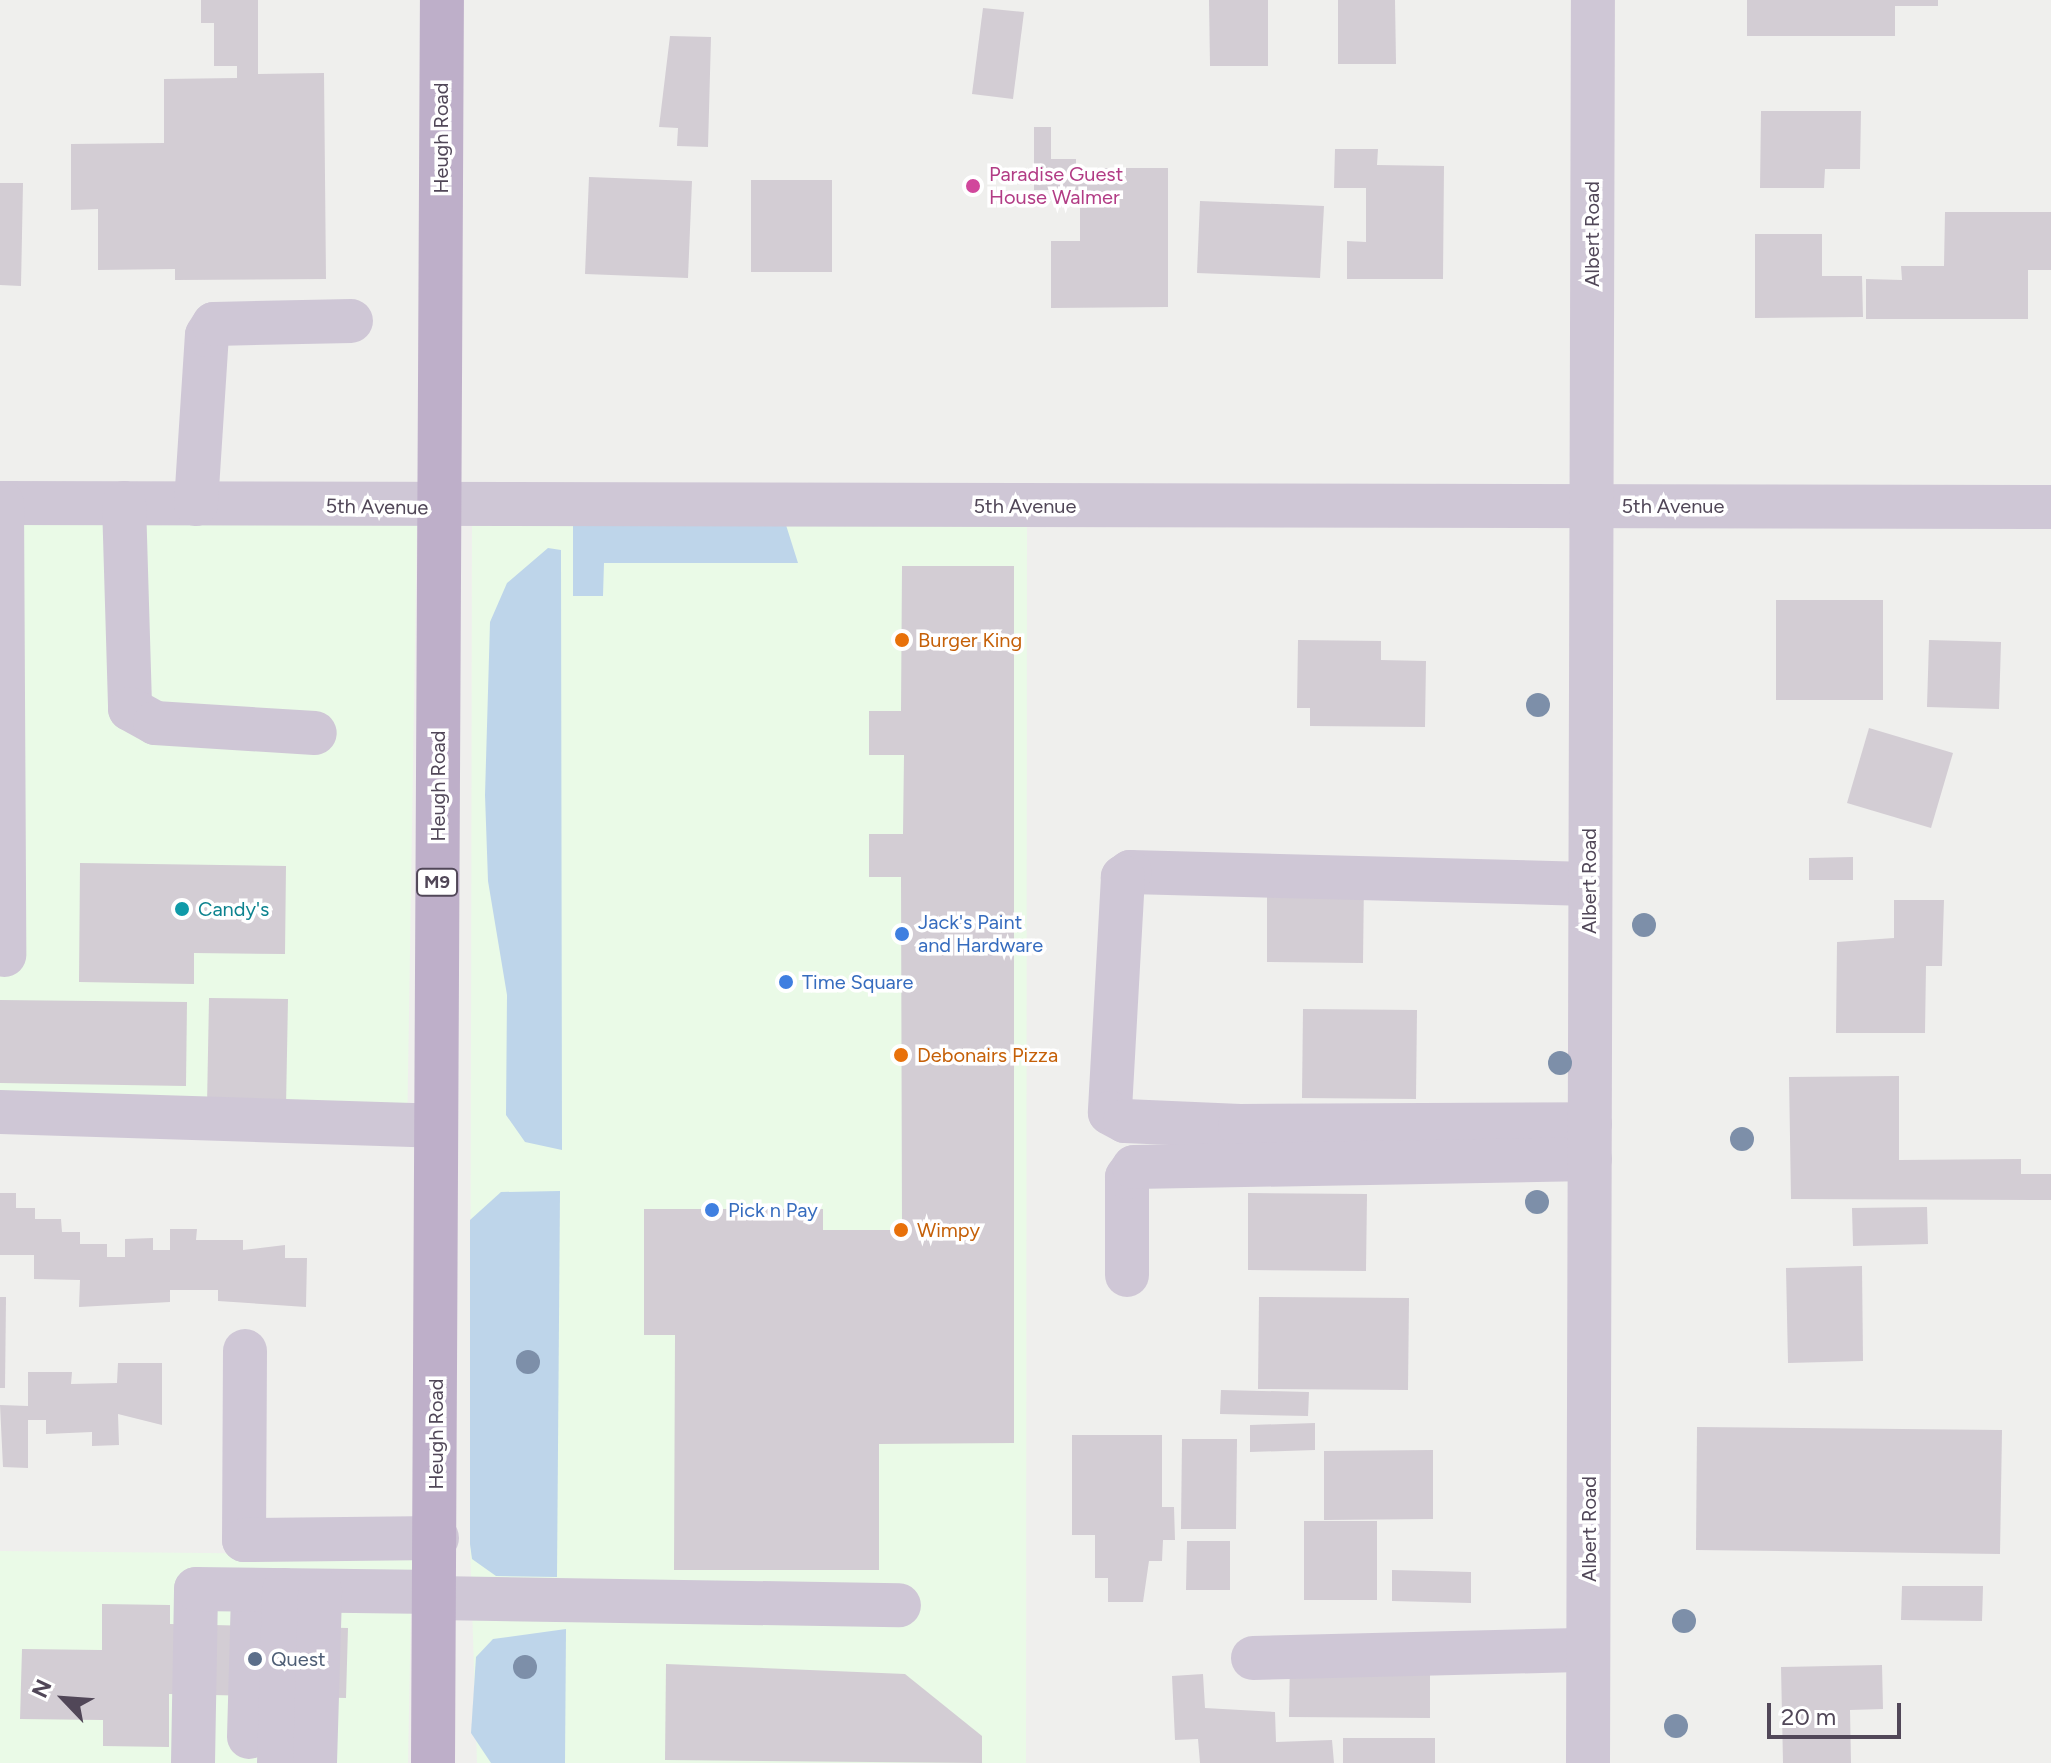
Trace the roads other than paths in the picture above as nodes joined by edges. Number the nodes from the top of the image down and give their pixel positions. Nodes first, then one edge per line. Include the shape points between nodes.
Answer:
1 (442, 0) edge
2 (1593, 0) edge
3 (351, 321) dead end
4 (1, 503) edge
5 (124, 503) junction
6 (196, 504) junction
7 (1591, 505) junction
8 (2051, 507) edge
9 (439, 508) junction
10 (315, 733) dead end
11 (1589, 884) junction
12 (4, 955) dead end
13 (0, 1112) edge
14 (436, 1126) junction
15 (1590, 1141) junction
16 (1127, 1275) dead end
17 (245, 1351) dead end
18 (437, 1538) junction
19 (270, 1590) junction
20 (436, 1595) junction
21 (899, 1605) dead end
22 (1588, 1650) junction
23 (1253, 1658) dead end
24 (193, 1763) edge
25 (219, 1763) edge
26 (249, 1763) edge
27 (279, 1763) edge
28 (315, 1763) edge
29 (433, 1763) edge
30 (1588, 1763) edge

1 - 9 main road, Heugh Road / M9
2 - 7 street, Albert Road
3 - 6 street via 214,324 207,335
4 - 5 street, 5th Avenue
4 - 12 street
5 - 6 street, 5th Avenue
5 - 10 street via 130,709 155,723
6 - 9 street, 5th Avenue
7 - 8 street, 5th Avenue
7 - 9 street, 5th Avenue
7 - 11 street, Albert Road
9 - 14 main road, Heugh Road / M9
11 - 15 street, Albert Road
11 - 15 street via 1130,872 1123,877 1110,1113 1125,1121
13 - 14 street
14 - 18 main road, Heugh Road / M9
15 - 16 street via 1134,1167 1127,1177
15 - 22 street, Albert Road
17 - 18 street via 244,1540
18 - 20 main road, Heugh Road / M9
19 - 20 street
19 - 24 street via 196,1589
19 - 25 street
19 - 26 street
19 - 27 street
19 - 28 street
20 - 21 street
20 - 29 main road, Heugh Road / M9
22 - 23 street
22 - 30 street, Albert Road

